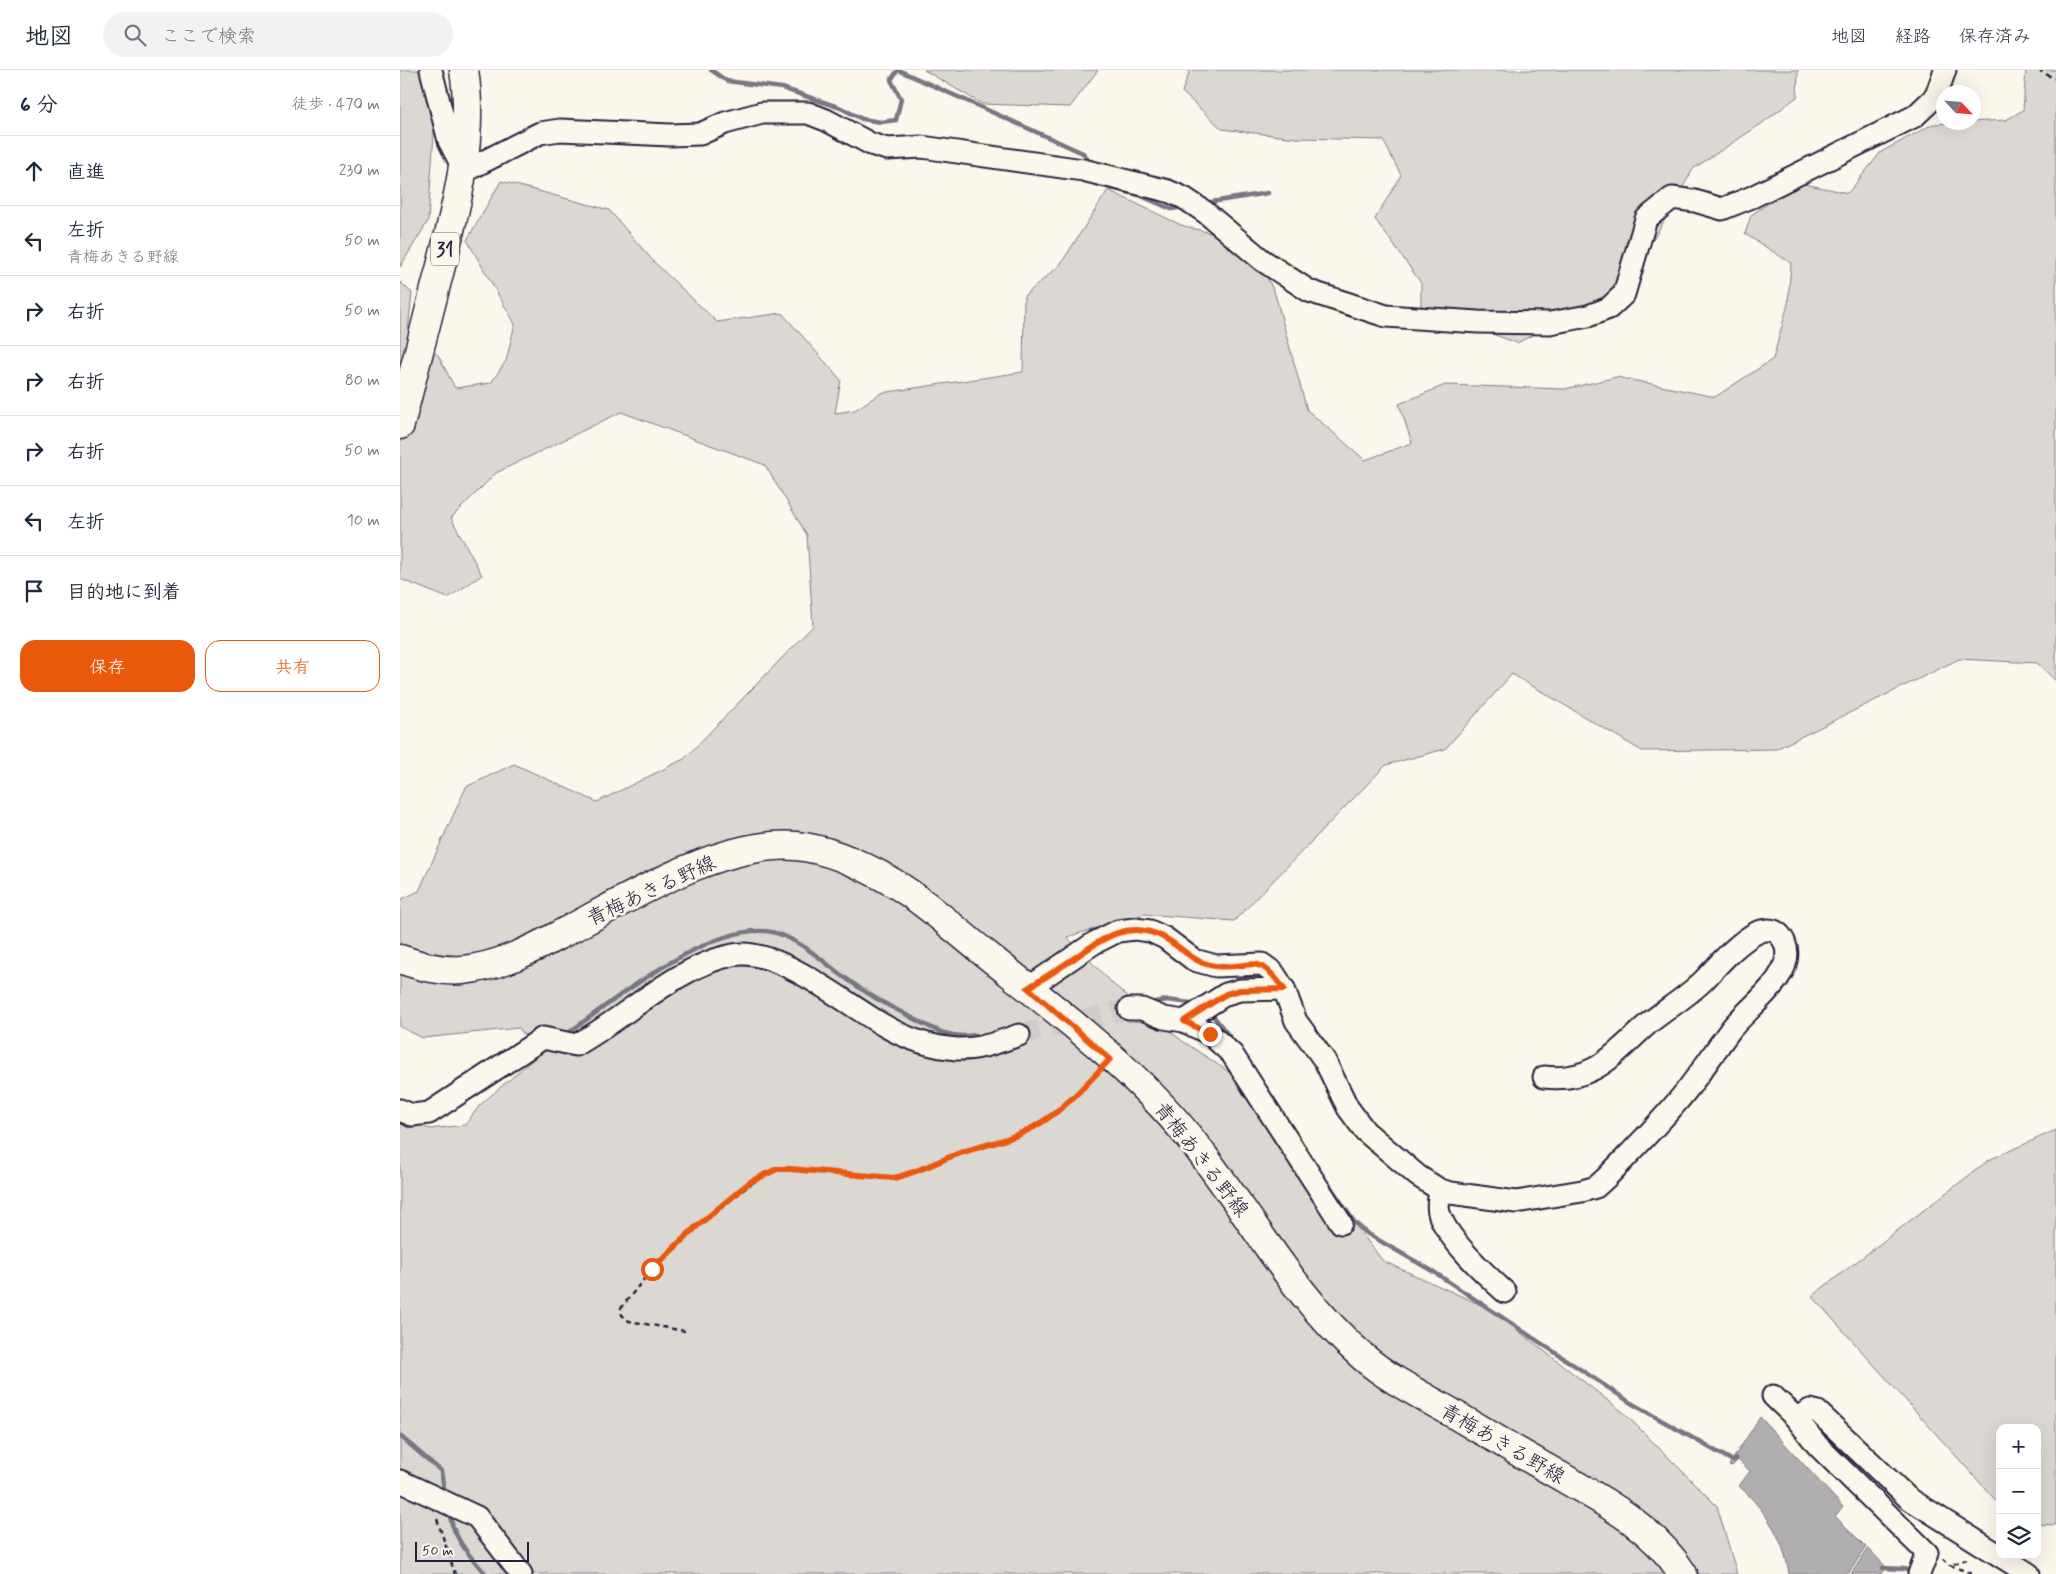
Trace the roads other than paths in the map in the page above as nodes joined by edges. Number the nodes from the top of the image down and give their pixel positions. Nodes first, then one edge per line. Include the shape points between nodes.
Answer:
1 (431, 70) edge
2 (464, 70) edge
3 (1945, 70) edge
4 (463, 168) junction
5 (400, 425) edge
6 (400, 958) edge
7 (1028, 988) junction
8 (1284, 989) junction
9 (1129, 1009) tunnel mouth
10 (1184, 1021) junction
11 (1019, 1035) tunnel mouth
12 (1544, 1077) dead end
13 (400, 1110) edge
14 (1440, 1190) junction
15 (1341, 1223) dead end
16 (1505, 1292) dead end
17 (1772, 1396) dead end
18 (1796, 1418) junction
19 (400, 1481) edge
20 (521, 1574) edge
21 (1683, 1574) edge
22 (1919, 1574) edge
23 (2029, 1574) edge

1 - 4 street via 449,141
2 - 4 main road, 31 via 466,122
3 - 4 street via 1936,96 1915,116 1752,197 1722,209 1672,198 1646,219 1624,294 1609,308 1588,316 1550,323 1386,316 1309,291 1262,260 1184,198 1083,170 922,147 887,149 808,113 762,113 700,134 560,130 540,134 471,168
4 - 5 main road, 31 via 450,232
6 - 7 main road, 青梅あきる野線 via 424,967 459,971 489,966 528,951 695,866 758,847 797,846 834,854 896,884
7 - 8 street via 1094,943 1118,931 1135,929 1165,938 1194,960 1216,966 1262,964
7 - 21 main road, 青梅あきる野線 via 1154,1098 1190,1139 1292,1280 1330,1326 1363,1357 1401,1383 1630,1518 1664,1548
8 - 10 street via 1240,990 1226,994
8 - 14 street via 1296,1021 1325,1061 1348,1108 1365,1131 1418,1176
9 - 10 street via 1142,1009
10 - 15 street via 1210,1034 1232,1054
11 - 13 street via 982,1047 958,1049 924,1044 886,1027 785,966 758,956 736,954 694,968 576,1045 544,1038 428,1112 412,1115
12 - 14 street via 1574,1077 1620,1052 1758,932 1777,932 1784,941 1788,954 1784,968 1764,996 1738,1020 1678,1101 1596,1187 1516,1202
14 - 16 street via 1439,1214 1453,1236 1482,1272
17 - 18 street
18 - 22 street via 1818,1446 1927,1553
18 - 23 street via 1810,1410 1818,1412 1908,1498
19 - 20 street via 469,1512 484,1524

